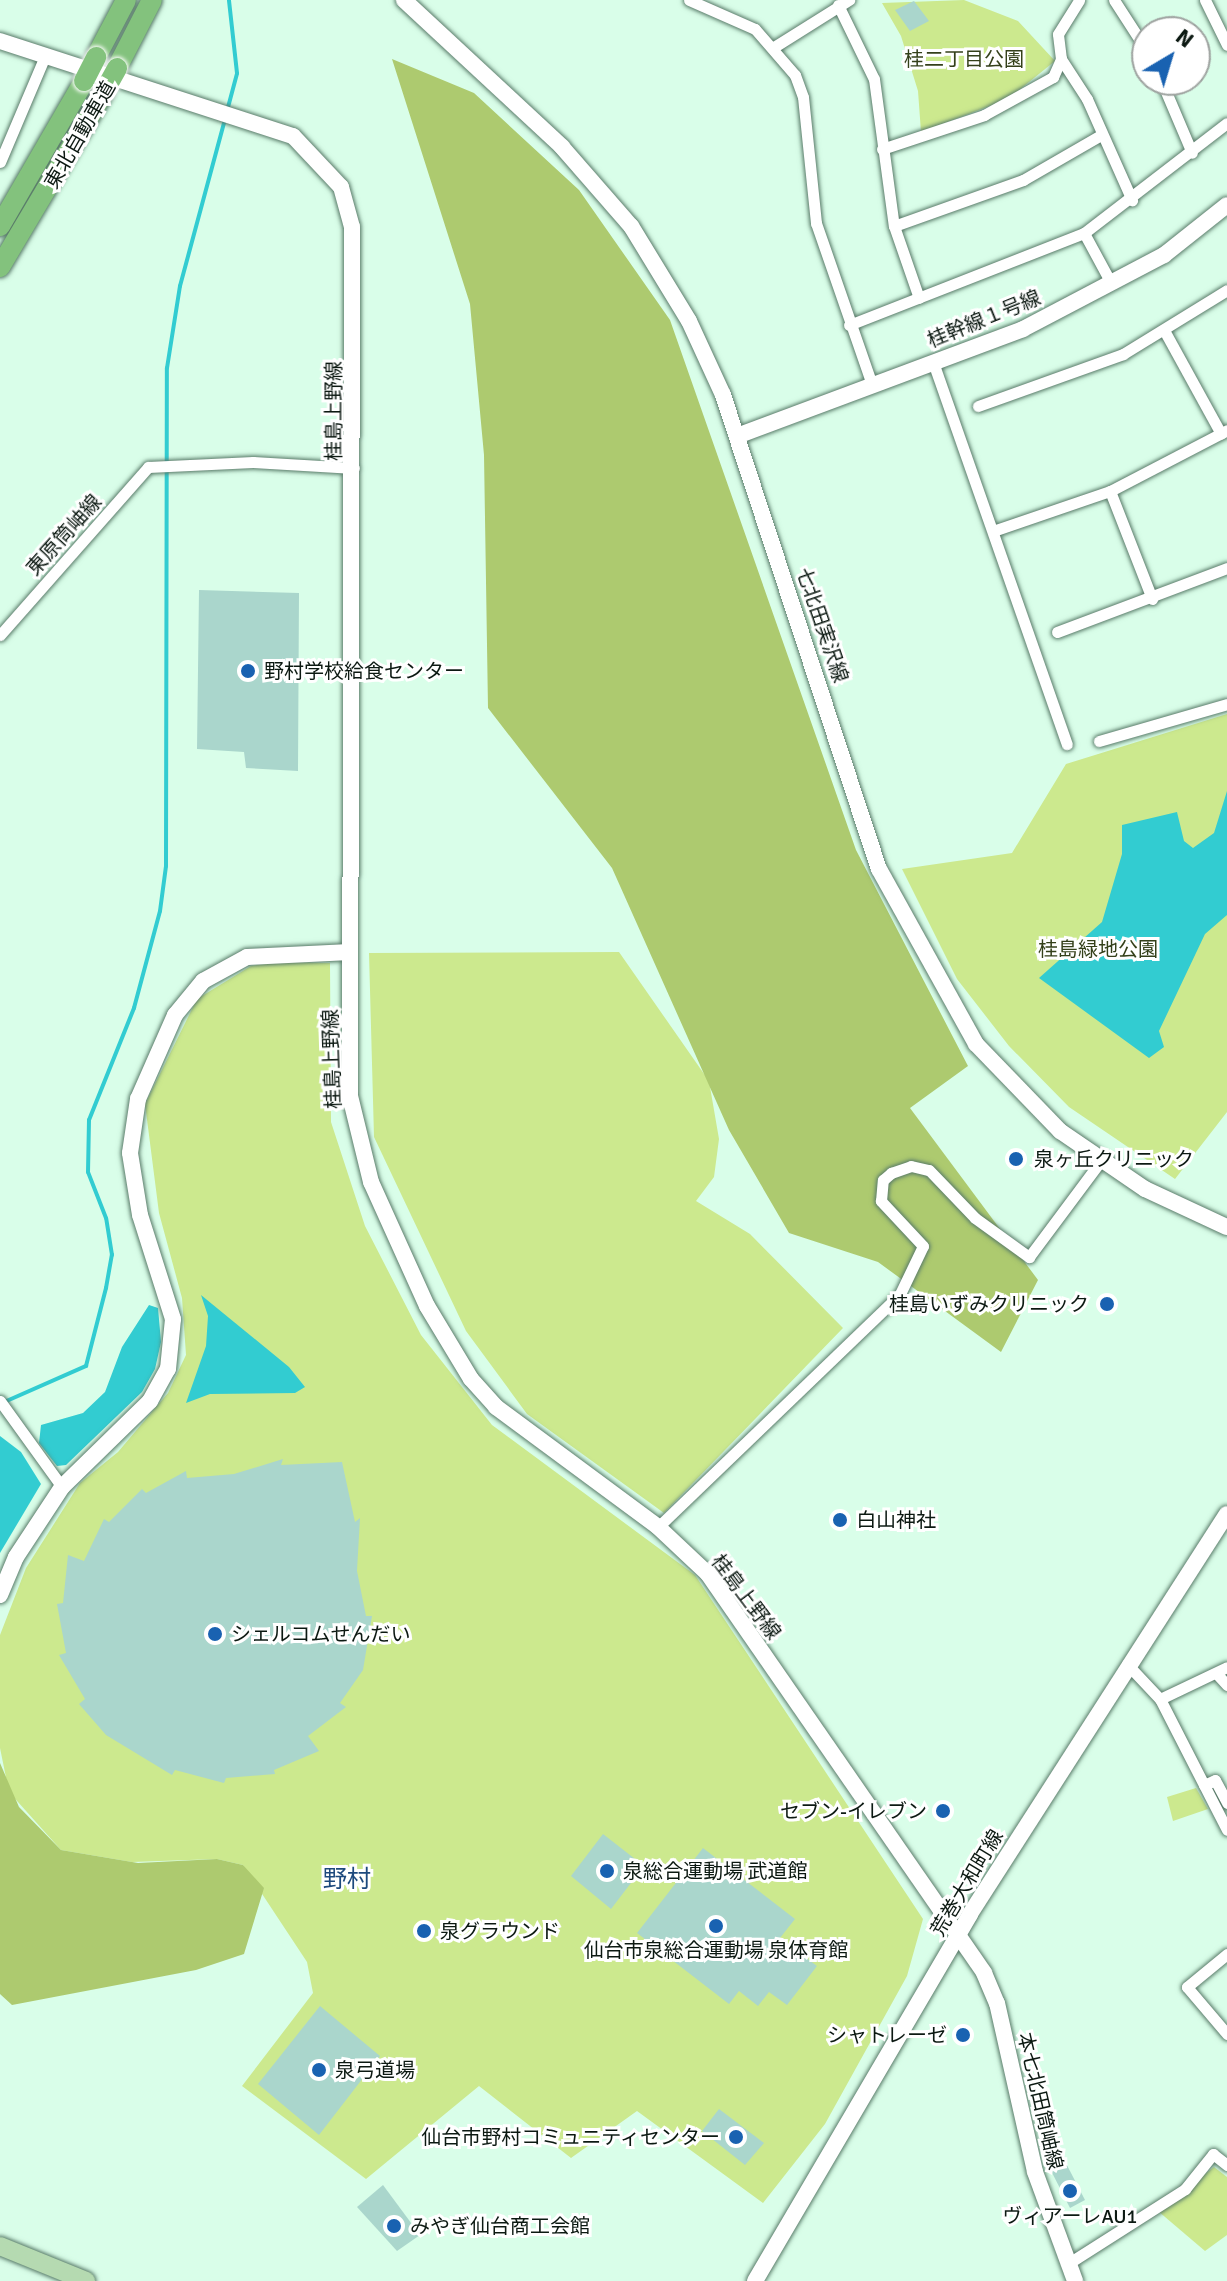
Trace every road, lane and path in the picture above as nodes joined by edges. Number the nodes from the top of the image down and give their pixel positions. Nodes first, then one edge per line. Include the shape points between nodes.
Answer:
1 (126, 0) edge
2 (152, 0) edge
3 (689, 0) edge
4 (1079, 0) edge
5 (1114, 0) edge
6 (1205, 0) edge
7 (406, 1) edge
8 (843, 2) edge
9 (714, 4) edge
10 (1131, 26) edge
11 (0, 41) edge
12 (1227, 45) edge
13 (774, 47) junction
14 (45, 56) junction
15 (1061, 59) junction
16 (1168, 96) edge
17 (1227, 123) edge
18 (1101, 135) junction
19 (882, 149) junction
20 (1192, 153) junction
21 (0, 162) edge
22 (1132, 200) junction
23 (1227, 205) edge
24 (0, 226) edge
25 (894, 226) junction
26 (1084, 233) junction
27 (0, 267) edge
28 (1111, 283) junction
29 (1227, 290) edge
30 (919, 298) junction
31 (849, 325) junction
32 (1165, 332) junction
33 (933, 362) junction
34 (871, 382) junction
35 (978, 406) dead end
36 (1224, 432) edge
37 (737, 436) junction
38 (354, 468) junction
39 (1110, 491) junction
40 (993, 531) junction
41 (1227, 568) edge
42 (1152, 599) junction
43 (1057, 632) dead end
44 (0, 635) edge
45 (1227, 704) edge
46 (1099, 741) dead end
47 (1067, 744) dead end
48 (350, 952) junction
49 (1102, 1159) junction
50 (1227, 1227) edge
51 (4, 1406) edge
52 (62, 1487) junction
53 (1227, 1514) edge
54 (658, 1527) junction
55 (0, 1595) edge
56 (1127, 1664) junction
57 (1222, 1670) edge
58 (1227, 1685) edge
59 (1160, 1699) junction
60 (1204, 1785) junction
61 (1227, 1803) edge
62 (1227, 1830) edge
63 (957, 1937) junction
64 (1227, 1954) edge
65 (1227, 2034) edge
66 (1227, 2165) edge
67 (0, 2246) edge
68 (1069, 2263) junction
69 (86, 2281) edge
70 (755, 2281) edge
71 (1075, 2281) edge

1 - 24 highway, 東北自動車道, bridge
2 - 27 highway, 東北自動車道, bridge
3 - 9 street
4 - 15 street via 1058,34
5 - 10 street
6 - 12 street
7 - 37 street, 七北田実沢線 via 562,147 631,226 689,321
8 - 13 street
8 - 19 street via 874,79
9 - 13 street
11 - 14 street
13 - 31 street via 803,97 816,223
14 - 21 street
14 - 38 street, 桂島上野線 via 293,136 341,187 352,227
15 - 18 street
15 - 19 street via 1053,77 1009,104
16 - 20 street
17 - 20 street
18 - 22 street
18 - 25 street via 1023,180
19 - 25 street
20 - 22 street
22 - 26 street
23 - 28 street, 桂幹線１号線 via 1164,255
25 - 30 street
26 - 28 street
26 - 30 street
28 - 33 street, 桂幹線１号線 via 1023,329
29 - 32 street
30 - 31 street
31 - 34 street
32 - 35 street via 1067,378
32 - 36 street
33 - 34 street, 桂幹線１号線
33 - 40 street
34 - 37 street, 桂幹線１号線
36 - 39 street
37 - 49 street, 七北田実沢線 via 879,869 905,925 976,1044 1060,1131
38 - 44 street, 東原筒岫線 via 177,463 148,467
38 - 48 street, 桂島上野線
39 - 40 street
39 - 42 street
40 - 47 street
41 - 42 street
42 - 43 street
45 - 46 street
48 - 52 street via 247,957 203,981 175,1015 138,1099 130,1153 140,1215 171,1310 173,1353 150,1401
48 - 54 street, 桂島上野線 via 356,1133 371,1182 453,1354 496,1407
49 - 50 street, 七北田実沢線 via 1145,1189
49 - 54 street via 1029,1257 975,1218 929,1170 911,1166 891,1173 883,1180 881,1201 923,1246 900,1294
51 - 52 street
52 - 55 street via 16,1557
53 - 56 street, 荒巻大和町線
54 - 63 street, 桂島上野線 via 708,1574
56 - 59 street
56 - 63 street, 荒巻大和町線
57 - 58 street
57 - 59 street
59 - 60 street
60 - 61 street via 1215,1780
60 - 62 street
63 - 68 street, 本七北田筒岫線 via 997,2003 1035,2172
63 - 70 street, 荒巻大和町線
64 - 65 street via 1187,1987
66 - 68 street via 1213,2154 1185,2189
67 - 69 main road
68 - 71 street, 本七北田筒岫線

